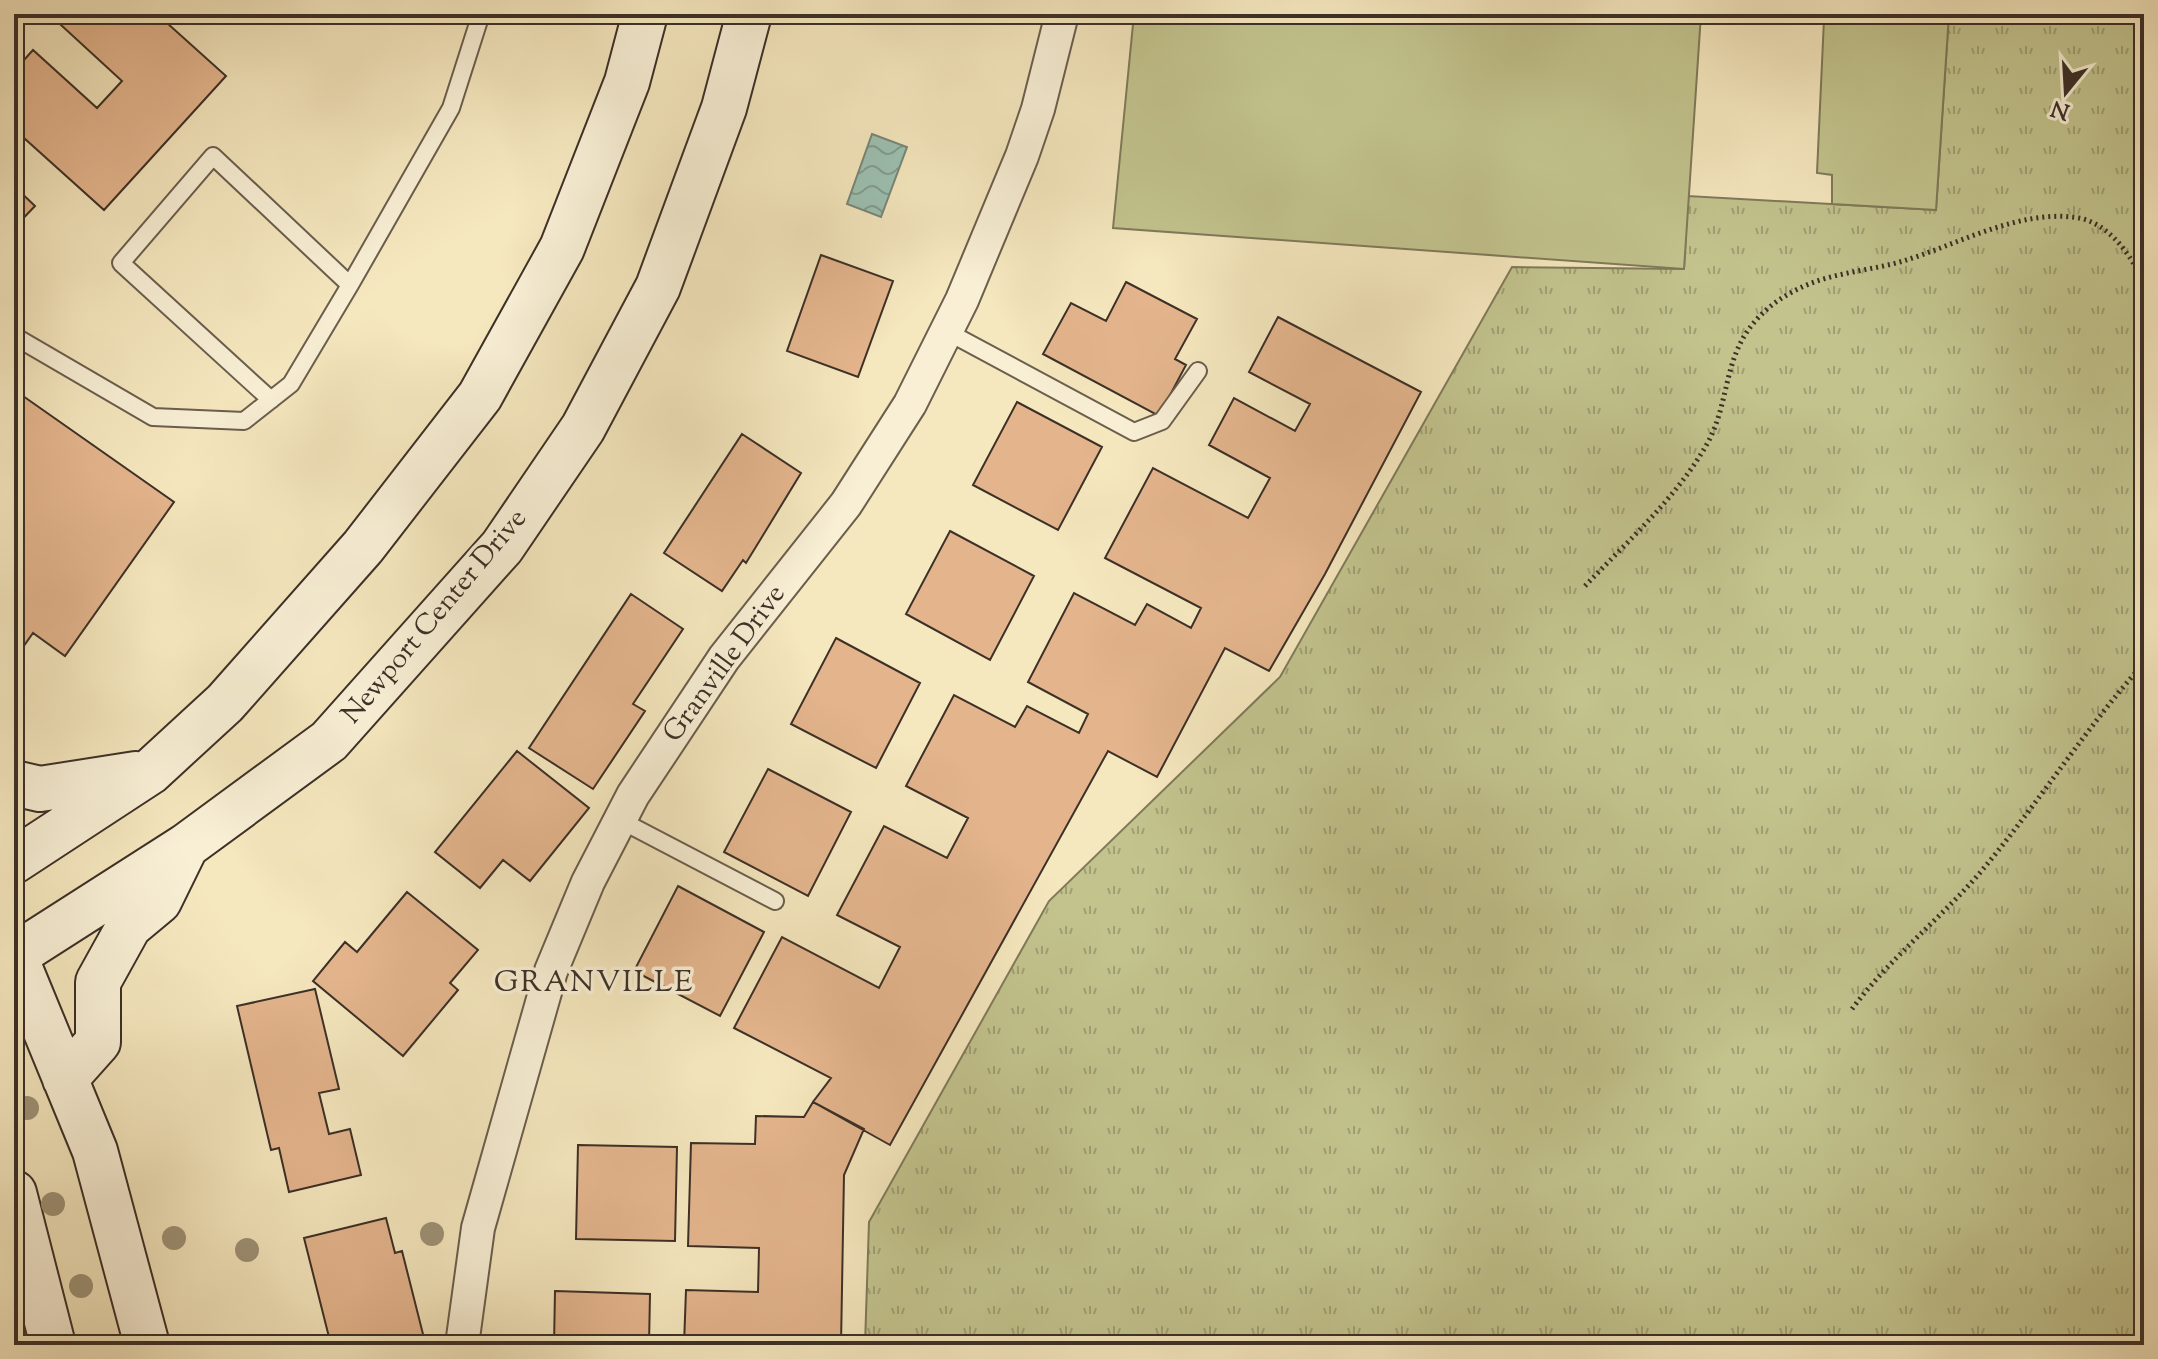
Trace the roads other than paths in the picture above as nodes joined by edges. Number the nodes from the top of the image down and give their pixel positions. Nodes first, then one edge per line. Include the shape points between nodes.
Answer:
1 (481, 14) edge
2 (645, 14) edge
3 (749, 14) edge
4 (1062, 14) edge
5 (350, 285) junction
6 (946, 331) junction
7 (14, 336) edge
8 (1198, 371) dead end
9 (271, 400) junction
10 (150, 772) junction
11 (14, 783) edge
12 (620, 820) junction
13 (186, 846) junction
14 (14, 861) edge
15 (775, 901) dead end
16 (14, 955) edge
17 (65, 1079) junction
18 (14, 1193) edge
19 (53, 1345) edge
20 (147, 1345) edge
21 (462, 1345) edge

1 - 5 lane via 451,108
2 - 10 main road via 627,82 562,248 480,396 363,547 225,703
3 - 13 main road, Newport Center Drive via 724,108 658,287 583,428 511,534 329,741
4 - 6 street, Granville Drive via 1022,156
5 - 9 lane via 291,384
5 - 9 lane via 213,156 121,263
6 - 8 lane via 1134,432 1162,421
6 - 12 street, Granville Drive via 910,404 846,504 724,658
7 - 9 lane via 153,417 244,421
10 - 11 main road via 40,789
10 - 14 main road
12 - 15 lane
12 - 21 street, Granville Drive via 551,971 478,1228
13 - 16 main road, Newport Center Drive
13 - 17 main road via 159,901 129,926 98,982 98,1042
16 - 17 main road
17 - 20 main road via 95,1151
18 - 19 main road

